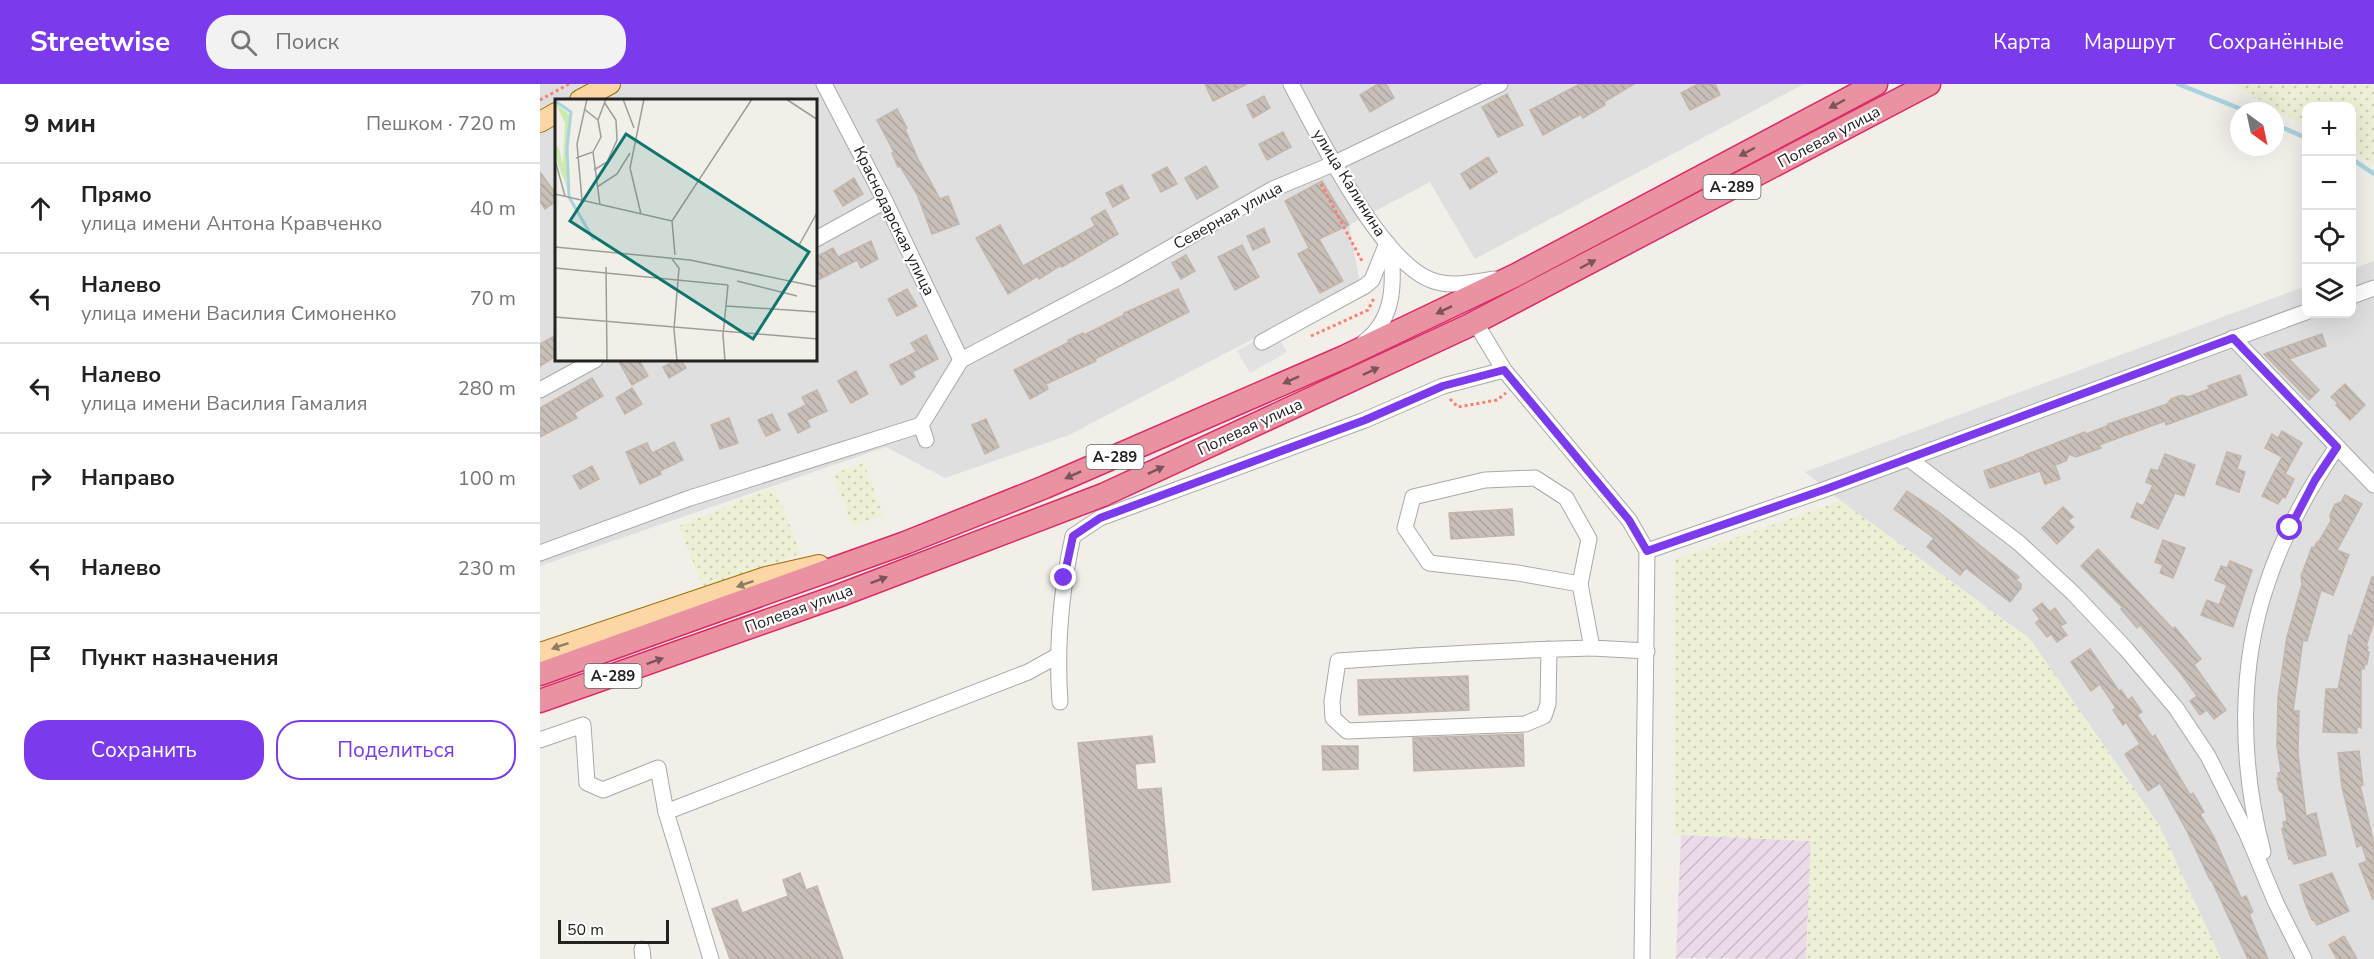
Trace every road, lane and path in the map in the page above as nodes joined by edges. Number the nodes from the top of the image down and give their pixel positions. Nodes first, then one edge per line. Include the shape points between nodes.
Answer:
1 (569, 84) edge
2 (610, 84) edge
3 (824, 84) edge
4 (1291, 84) edge
5 (1500, 84) edge
6 (1876, 84) edge
7 (1929, 84) edge
8 (582, 99) edge
9 (540, 100) edge
10 (555, 114) edge
11 (540, 122) edge
12 (1333, 164) junction
13 (1314, 172) junction
14 (885, 201) junction
15 (818, 238) edge
16 (1389, 246) junction
17 (1516, 275) junction
18 (1372, 280) junction
19 (2374, 288) edge
20 (2356, 295) edge
21 (2302, 314) edge
22 (1475, 322) junction
23 (1311, 336) dead end
24 (2233, 338) junction
25 (1262, 342) dead end
26 (1344, 357) junction
27 (961, 360) junction
28 (591, 362) edge
29 (1504, 370) junction
30 (1443, 386) junction
31 (1517, 386) junction
32 (540, 390) edge
33 (921, 425) junction
34 (926, 440) dead end
35 (2337, 447) junction
36 (1908, 458) junction
37 (2374, 485) edge
38 (883, 551) junction
39 (1647, 551) junction
40 (540, 553) edge
41 (1580, 584) junction
42 (1592, 648) junction
43 (1549, 649) junction
44 (1647, 651) junction
45 (540, 653) edge
46 (1057, 656) junction
47 (540, 674) edge
48 (540, 701) edge
49 (1060, 702) dead end
50 (540, 740) edge
51 (666, 812) junction
52 (2276, 903) junction
53 (711, 959) edge
54 (1642, 959) edge
55 (2304, 959) edge

1 - 9 path
2 - 8 main road
3 - 14 street, Краснодарская улица
4 - 12 street, улица Калинина
5 - 12 street, Северная улица
6 -> 17 highway, Полевая улица / А-289
22 -> 7 highway, Полевая улица / А-289
10 - 11 main road
12 - 13 street, Северная улица
12 - 16 street, улица Калинина
13 - 18 path
13 - 27 street, Северная улица via 1273,189 1119,277
14 - 15 street
14 - 27 street, Краснодарская улица
16 - 17 street, А-289 via 1414,272 1433,281 1465,284
16 - 18 street
16 - 26 street, А-289 via 1394,275 1386,315 1374,335
17 -> 26 highway, Полевая улица / А-289
18 - 23 path via 1378,290 1368,310
18 - 25 street
19 - 20 street
21 - 24 street
22 - 29 street
48 -> 22 highway, Полевая улица / А-289 via 838,596 1102,495
24 - 35 street
24 - 36 street
26 -> 38 highway, Полевая улица / А-289 via 1045,487
27 - 33 street
28 - 32 street
29 - 30 street
29 - 31 street
30 - 31 path via 1458,407 1497,399
30 - 46 street via 1365,420 1100,518 1073,536 1064,578
31 - 39 street via 1629,520
33 - 34 street
33 - 40 street via 690,498
35 - 37 street
35 - 52 street via 2290,528 2268,581 2247,683 2250,787
36 - 39 street
36 - 52 street via 2019,543 2073,593 2176,708 2213,766
38 -> 45 main road via 766,577
38 - 47 highway, Полевая улица / А-289
39 - 44 street
41 - 41 street via 1589,539 1566,498 1535,478 1485,480 1413,497 1405,528 1429,563
41 - 42 street
42 - 43 street
42 - 44 street
43 - 43 street via 1548,704 1544,716 1525,724 1347,731 1333,718 1338,662 1465,651
44 - 54 street
46 - 49 street
46 - 51 street via 1028,672
50 - 51 street via 583,725 587,783 603,790 657,768
51 - 53 street
52 - 55 street

